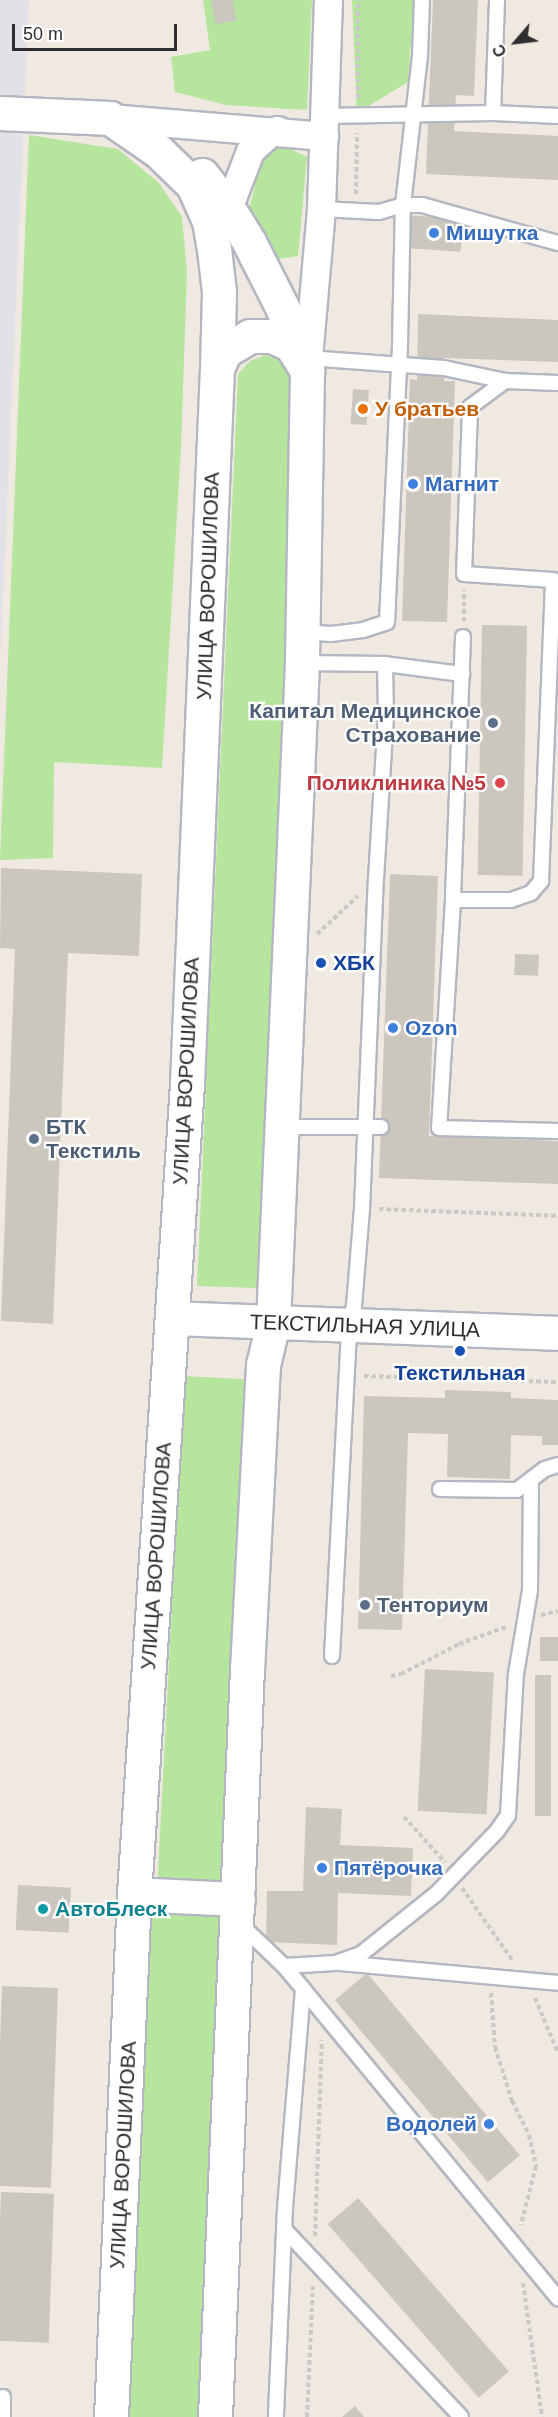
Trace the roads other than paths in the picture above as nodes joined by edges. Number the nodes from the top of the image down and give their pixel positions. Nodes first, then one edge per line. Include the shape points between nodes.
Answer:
1 (328, 0) edge
2 (422, 0) edge
3 (497, 0) edge
4 (0, 112) edge
5 (493, 113) junction
6 (414, 114) junction
7 (558, 116) edge
8 (110, 118) junction
9 (324, 126) junction
10 (277, 130) junction
11 (403, 205) junction
12 (321, 209) junction
13 (218, 214) junction
14 (558, 243) edge
15 (307, 364) junction
16 (399, 366) junction
17 (217, 368) junction
18 (505, 381) junction
19 (558, 383) edge
20 (555, 580) edge
21 (463, 638) road end
22 (303, 647) junction
23 (385, 664) junction
24 (462, 674) junction
25 (553, 723) edge
26 (453, 900) junction
27 (282, 1127) junction
28 (366, 1127) junction
29 (381, 1127) dead end
30 (558, 1131) edge
31 (172, 1318) junction
32 (273, 1323) junction
33 (349, 1327) junction
34 (558, 1333) edge
35 (558, 1465) edge
36 (531, 1482) junction
37 (440, 1489) dead end
38 (332, 1656) dead end
39 (134, 1894) junction
40 (237, 1911) junction
41 (335, 1963) junction
42 (284, 1966) junction
43 (558, 1983) edge
44 (303, 1989) junction
45 (284, 2229) junction
46 (558, 2298) edge
47 (3, 2397) dead end
48 (277, 2416) edge
49 (3, 2417) edge
50 (111, 2417) edge
51 (215, 2417) edge
52 (461, 2417) edge

1 - 9 street
2 - 6 lane
3 - 5 lane
4 - 8 main road
5 - 6 lane
5 - 7 lane
6 - 9 lane
6 - 11 lane
8 - 10 street
8 - 13 main road via 158,151
9 - 10 street
9 - 12 street
10 - 13 street via 250,151
11 - 12 lane via 379,212
11 - 14 lane via 422,205
11 - 16 lane
12 - 15 street
13 - 15 main road via 282,307
13 - 17 main road, УЛИЦА ВОРОШИЛОВА
15 - 16 lane
15 - 17 main road via 291,345 272,336 250,336 225,351
15 - 22 main road
16 - 18 lane via 444,369
16 - 22 lane via 387,622 331,634
17 - 31 main road, УЛИЦА ВОРОШИЛОВА via 187,1083
18 - 19 lane
18 - 20 lane via 470,407 464,574
20 - 25 lane
21 - 24 lane
22 - 23 lane
22 - 27 main road
23 - 24 lane
23 - 28 lane via 386,716
24 - 26 lane
25 - 26 lane via 541,881 531,893 511,900
26 - 30 lane via 434,1128
27 - 28 lane
27 - 32 main road
28 - 29 lane
28 - 33 lane via 354,1306
31 - 32 main road, ТЕКСТИЛЬНАЯ УЛИЦА
31 - 39 main road, УЛИЦА ВОРОШИЛОВА
32 - 33 main road, ТЕКСТИЛЬНАЯ УЛИЦА
32 - 40 main road via 263,1376
33 - 34 main road, ТЕКСТИЛЬНАЯ УЛИЦА
33 - 38 lane
35 - 36 lane via 545,1469
36 - 37 lane via 517,1490
36 - 41 lane via 530,1590 516,1674 508,1815 436,1894 361,1954
39 - 40 main road
39 - 50 main road, УЛИЦА ВОРОШИЛОВА
40 - 42 lane
40 - 51 main road
41 - 42 lane
41 - 43 lane
42 - 44 lane
44 - 45 lane
44 - 46 lane
45 - 48 lane
45 - 52 lane
47 - 49 lane

